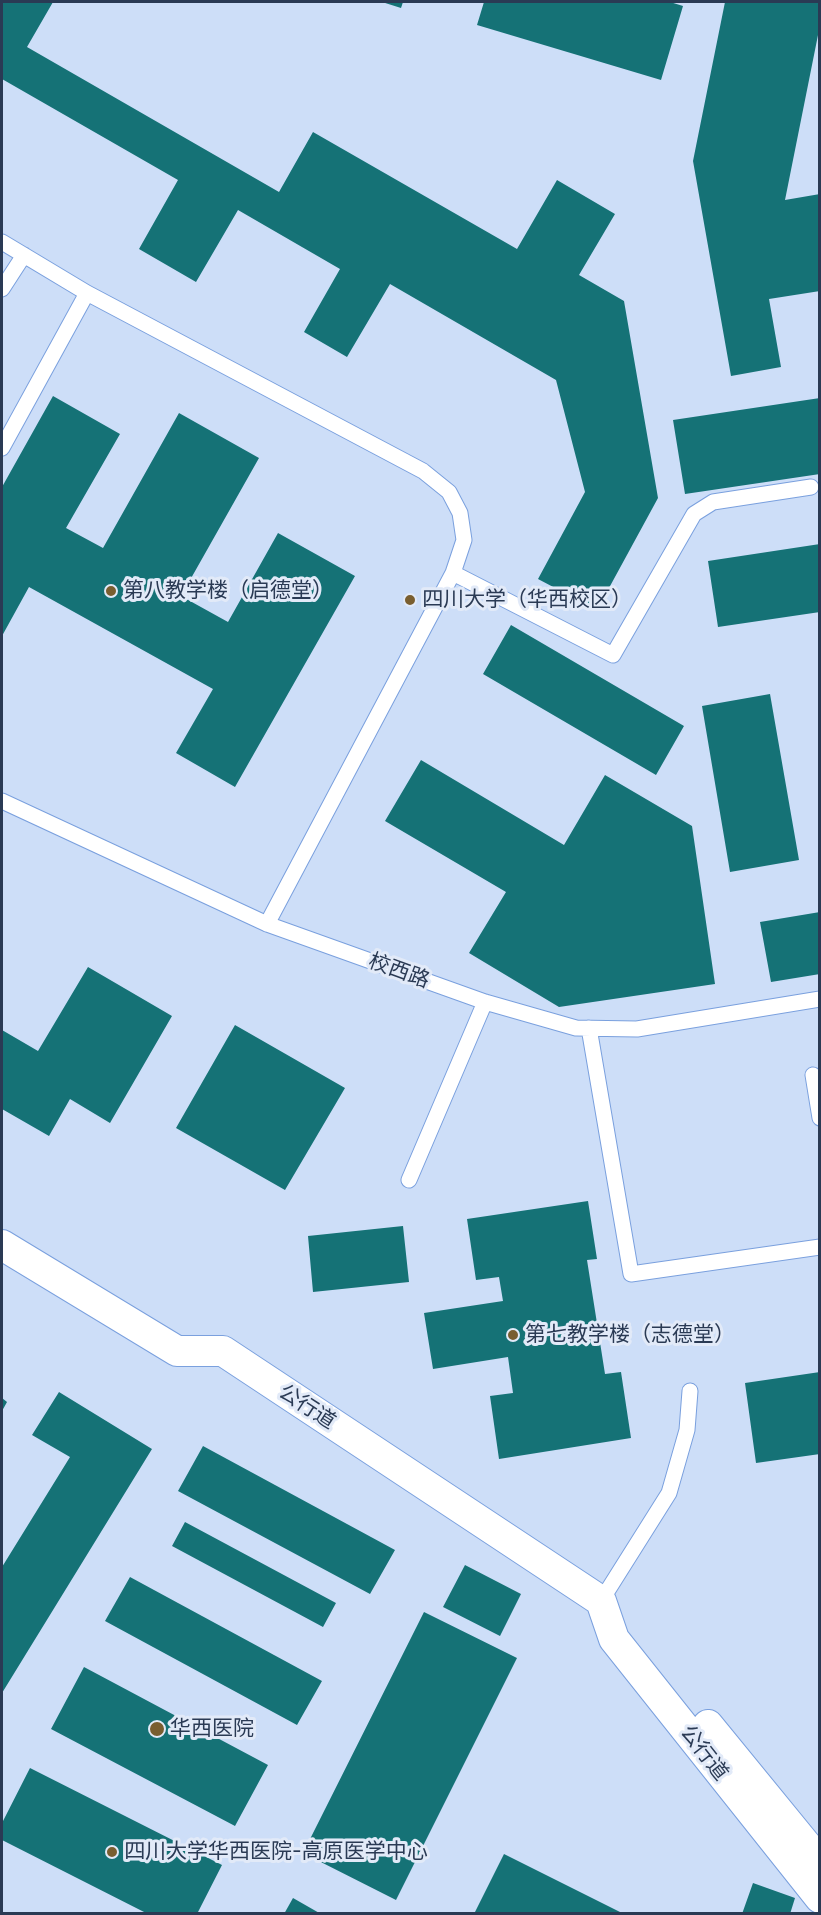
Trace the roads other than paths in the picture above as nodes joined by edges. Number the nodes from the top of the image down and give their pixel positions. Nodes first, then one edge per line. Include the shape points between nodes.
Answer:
1 (2, 242) edge
2 (24, 255) junction
3 (2, 289) edge
4 (87, 293) junction
5 (2, 448) edge
6 (811, 487) dead end
7 (453, 573) junction
8 (2, 801) edge
9 (267, 924) junction
10 (819, 999) edge
11 (485, 1002) junction
12 (589, 1028) junction
13 (813, 1075) dead end
14 (819, 1118) edge
15 (410, 1180) dead end
16 (2, 1245) edge
17 (819, 1247) edge
18 (690, 1391) dead end
19 (601, 1601) junction
20 (819, 1862) edge
21 (819, 1898) edge

1 - 2 lane
2 - 3 lane
2 - 4 lane
4 - 5 lane
4 - 7 lane via 423,471 449,492 460,513 464,540
6 - 7 lane via 713,502 694,514 613,655
7 - 9 lane
8 - 9 lane, 校西路
9 - 11 lane, 校西路
10 - 12 lane, 校西路 via 637,1029
11 - 12 lane, 校西路 via 576,1028
11 - 15 lane
12 - 17 lane via 631,1274
13 - 14 lane
16 - 19 street, 公行道 via 177,1351 223,1351
18 - 19 lane via 687,1430 669,1493
19 - 20 street, 公行道 via 640,1642
19 - 21 street, 公行道 via 614,1639

